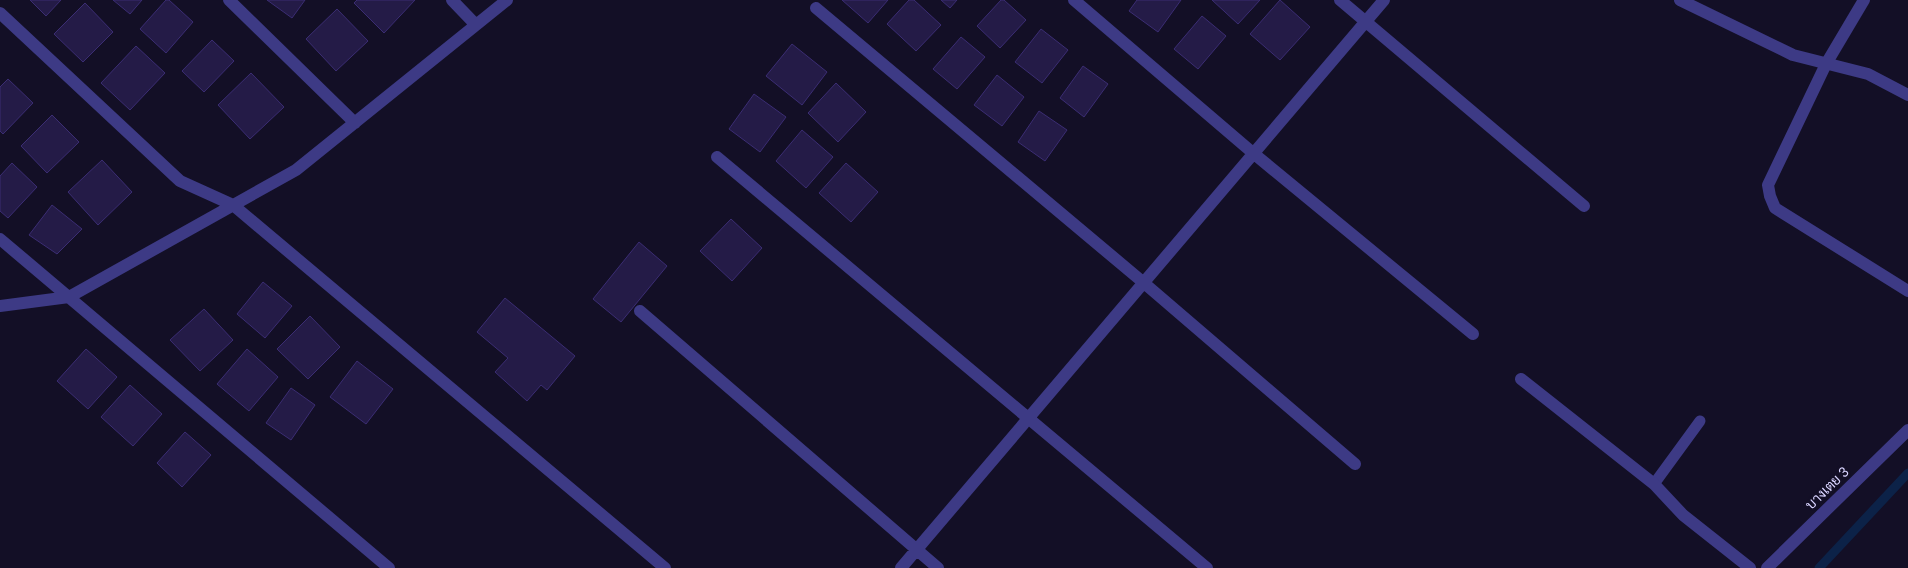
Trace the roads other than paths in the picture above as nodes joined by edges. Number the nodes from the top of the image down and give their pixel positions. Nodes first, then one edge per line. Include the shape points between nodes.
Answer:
1 (229, 0) edge
2 (452, 0) edge
3 (507, 0) edge
4 (1074, 0) edge
5 (1340, 0) edge
6 (1384, 0) edge
7 (1680, 0) edge
8 (1864, 0) edge
9 (816, 8) dead end
10 (0, 13) edge
11 (1365, 22) junction
12 (476, 25) junction
13 (1826, 64) junction
14 (1908, 95) edge
15 (355, 123) junction
16 (1254, 153) junction
17 (717, 158) dead end
18 (233, 206) junction
19 (1584, 206) dead end
20 (0, 239) edge
21 (1144, 283) junction
22 (1908, 291) edge
23 (69, 297) junction
24 (0, 306) edge
25 (640, 311) dead end
26 (1473, 334) dead end
27 (1521, 379) dead end
28 (1028, 419) junction
29 (1700, 421) dead end
30 (1908, 430) edge
31 (1355, 464) dead end
32 (1654, 484) junction
33 (917, 550) junction
34 (389, 568) edge
35 (665, 568) edge
36 (901, 568) edge
37 (938, 568) edge
38 (1207, 568) edge
39 (1750, 568) edge
40 (1767, 568) edge

1 - 15 street
2 - 12 street
3 - 12 street
4 - 16 street
5 - 11 street
6 - 11 street
7 - 13 street via 1793,55
8 - 13 street
9 - 21 street
10 - 18 street via 180,181
11 - 16 street
11 - 19 street
12 - 15 street
13 - 14 street via 1868,74
13 - 22 street via 1768,185 1770,196 1776,208
15 - 18 street via 296,170
16 - 21 street
16 - 26 street
17 - 28 street
18 - 23 street
18 - 35 street
20 - 23 street
21 - 28 street
21 - 31 street
23 - 24 street
23 - 34 street
25 - 33 street
27 - 32 street
28 - 33 street
28 - 38 street
29 - 32 lane
30 - 40 street, บางเตย 3
32 - 39 street via 1683,515
33 - 36 street
33 - 37 street

